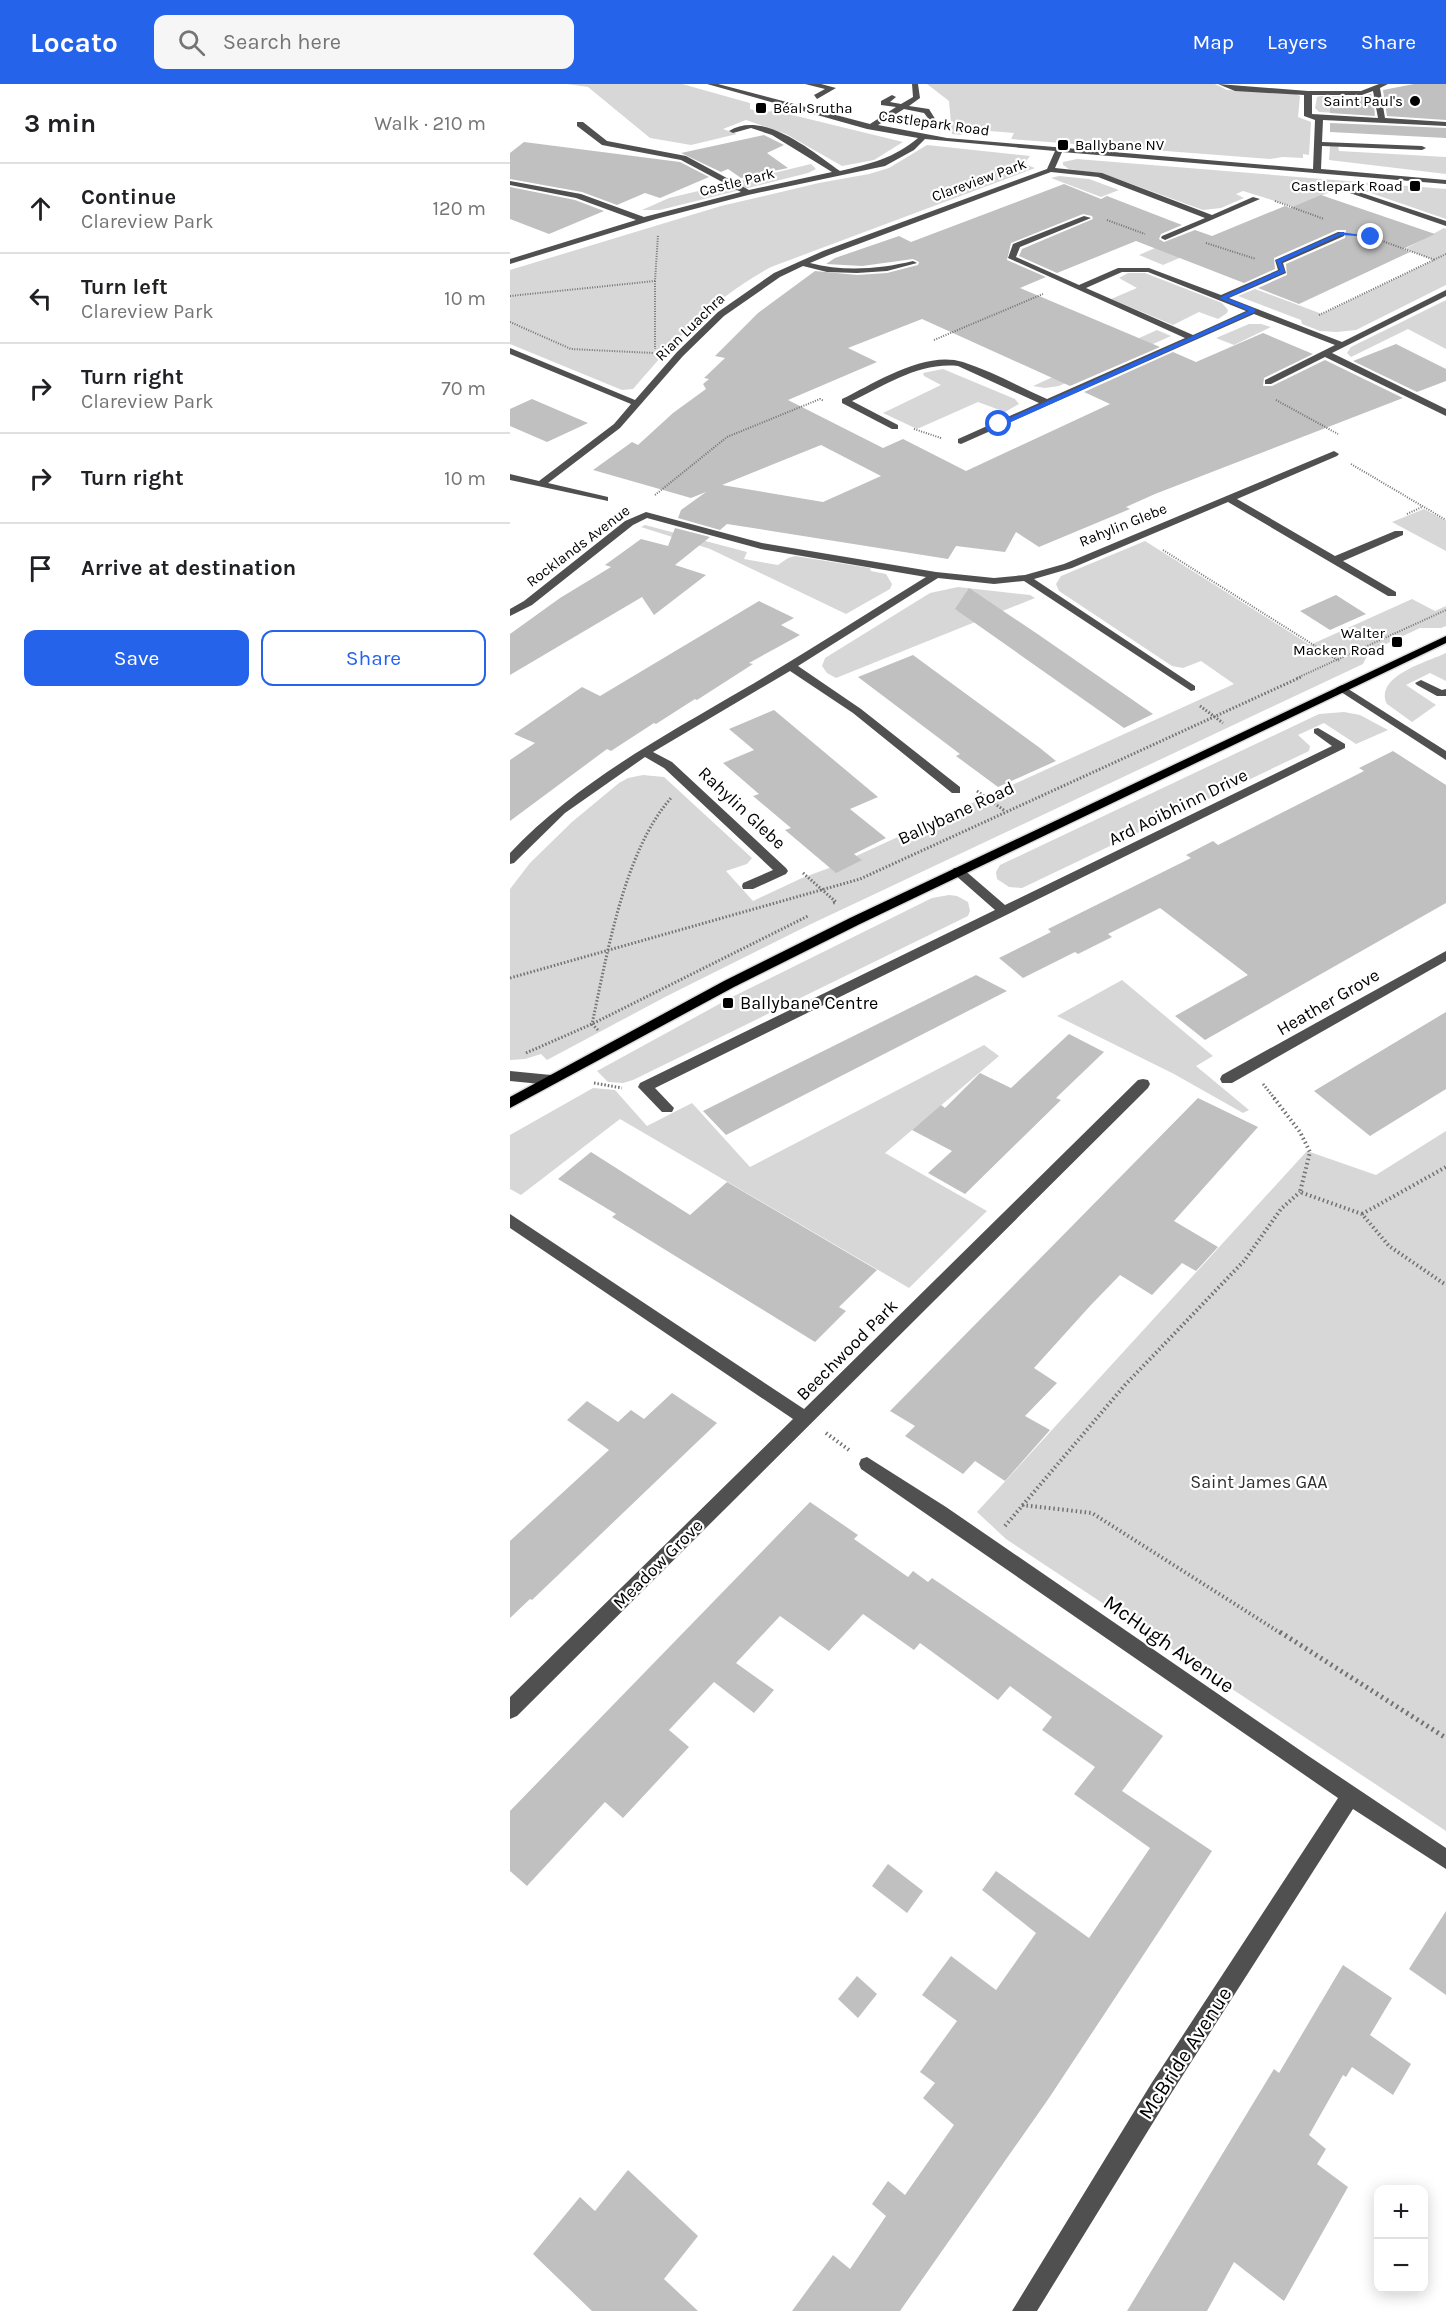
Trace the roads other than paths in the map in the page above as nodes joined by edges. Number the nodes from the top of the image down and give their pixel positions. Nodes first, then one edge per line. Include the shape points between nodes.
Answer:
1 (710, 84) edge
2 (808, 84) edge
3 (915, 84) edge
4 (1221, 84) edge
5 (1385, 84) edge
6 (1254, 87) edge
7 (1376, 87) junction
8 (1308, 93) junction
9 (817, 97) dead end
10 (892, 97) dead end
11 (903, 106) junction
12 (1319, 118) junction
13 (934, 120) dead end
14 (1382, 120) junction
15 (580, 124) dead end
16 (1446, 124) edge
17 (870, 127) junction
18 (733, 131) dead end
19 (923, 137) junction
20 (1319, 144) junction
21 (1422, 148) dead end
22 (1059, 151) junction
23 (1050, 170) junction
24 (1317, 170) junction
25 (838, 173) junction
26 (1446, 182) edge
27 (510, 183) edge
28 (1367, 187) dead end
29 (748, 193) junction
30 (1244, 194) dead end
31 (1087, 218) road end
32 (1213, 218) junction
33 (919, 219) joint
34 (643, 220) junction
35 (1446, 224) edge
36 (1341, 234) road end
37 (1165, 238) dead end
38 (510, 262) edge
39 (801, 263) junction
40 (914, 263) dead end
41 (1079, 288) junction
42 (1446, 293) edge
43 (1222, 298) junction
44 (1253, 311) junction
45 (1193, 338) junction
46 (1342, 345) junction
47 (510, 351) edge
48 (1326, 354) junction
49 (1268, 382) road end
50 (1048, 403) junction
51 (638, 404) junction
52 (1446, 413) edge
53 (895, 427) dead end
54 (961, 441) dead end
55 (1334, 454) road end
56 (510, 477) edge
57 (541, 484) junction
58 (604, 499) dead end
59 (1230, 499) junction
60 (1399, 533) dead end
61 (736, 540) joint
62 (1335, 560) junction
63 (936, 575) junction
64 (1026, 578) junction
65 (1392, 594) dead end
66 (510, 613) edge
67 (1446, 639) edge
68 (791, 666) junction
69 (1421, 683) dead end
70 (1191, 688) road end
71 (1342, 688) junction
72 (1444, 693) edge
73 (1318, 731) dead end
74 (646, 753) junction
75 (1446, 756) edge
76 (956, 790) road end
77 (510, 860) edge
78 (958, 872) junction
79 (748, 886) dead end
80 (1006, 912) junction
81 (1446, 955) edge
82 (510, 1076) edge
83 (556, 1077) junction
84 (1227, 1079) dead end
85 (1143, 1084) dead end
86 (510, 1103) edge
87 (667, 1108) dead end
88 (510, 1220) edge
89 (806, 1419) junction
90 (867, 1464) road end
91 (510, 1710) edge
92 (1350, 1797) junction
93 (1446, 1859) edge
94 (1024, 2311) edge

1 - 17 street, Castlepark Road
2 - 9 street via 831,88
3 - 11 street via 916,98
4 - 6 street via 1235,89
5 - 7 street
6 - 8 street
7 - 8 street via 1362,93
7 - 14 street
8 - 12 street via 1308,116
10 - 11 street via 884,103
11 - 13 street via 926,111
11 - 17 street
12 - 14 street
12 - 20 street
14 - 16 street
15 - 29 street via 605,143 683,158
17 - 19 street, Castlepark Road
18 - 25 street via 749,126 772,133
19 - 22 street, Castlepark Road
19 - 25 street, Castle Park via 886,163
20 - 21 street
20 - 24 street
22 - 23 street, Clareview Park
22 - 24 street, Castlepark Road
23 - 32 street, Clareview Park via 1099,176
23 - 33 street, Clareview Park
24 - 26 street, Castlepark Road
25 - 29 street, Castle Park
27 - 34 street via 576,195
28 - 35 street via 1351,190
29 - 34 street, Castle Park
30 - 32 street via 1256,199
31 - 41 street via 1016,246 1012,256 1017,262
32 - 37 street
33 - 39 street, Rian Luachra
34 - 38 street, Castle Park
36 - 43 street via 1278,261 1283,271
39 - 40 street via 846,270
39 - 51 street, Rian Luachra via 721,314 680,354
41 - 43 street via 1121,270 1138,268
41 - 45 street
42 - 46 street
43 - 44 street
44 - 45 street
44 - 46 street
45 - 50 street
46 - 48 street
47 - 51 street
48 - 49 street
48 - 52 street
50 - 53 street via 960,364 941,361 844,401
50 - 54 street
51 - 57 street, Rian Luachra via 617,426
55 - 59 street, Rahylin Glebe
56 - 57 street
57 - 58 street
59 - 62 street
59 - 64 street, Rahylin Glebe via 1068,566
60 - 62 street
61 - 63 street, Rahylin Glebe
61 - 66 street, Rocklands Avenue via 652,515 638,517
62 - 65 street
63 - 64 street, Rahylin Glebe via 994,581
63 - 68 street
64 - 70 street
67 - 71 main road
68 - 74 street
68 - 76 street via 856,711
69 - 72 street
71 - 75 street
71 - 78 main road
73 - 80 street, Ard Aoibhinn Drive via 1341,746
74 - 77 street via 575,800
74 - 79 street, Rahylin Glebe via 668,765 782,871
78 - 80 street
78 - 83 main road via 729,984
80 - 87 street, Ard Aoibhinn Drive via 645,1087
81 - 84 street, Heather Grove
82 - 83 street
83 - 86 main road
85 - 89 street, Beechwood Park
88 - 89 street, Beechwood Park
89 - 91 street, Meadow Grove
90 - 92 street, McHugh Avenue
92 - 93 street, McHugh Avenue
92 - 94 street, McBride Avenue via 1159,2092

